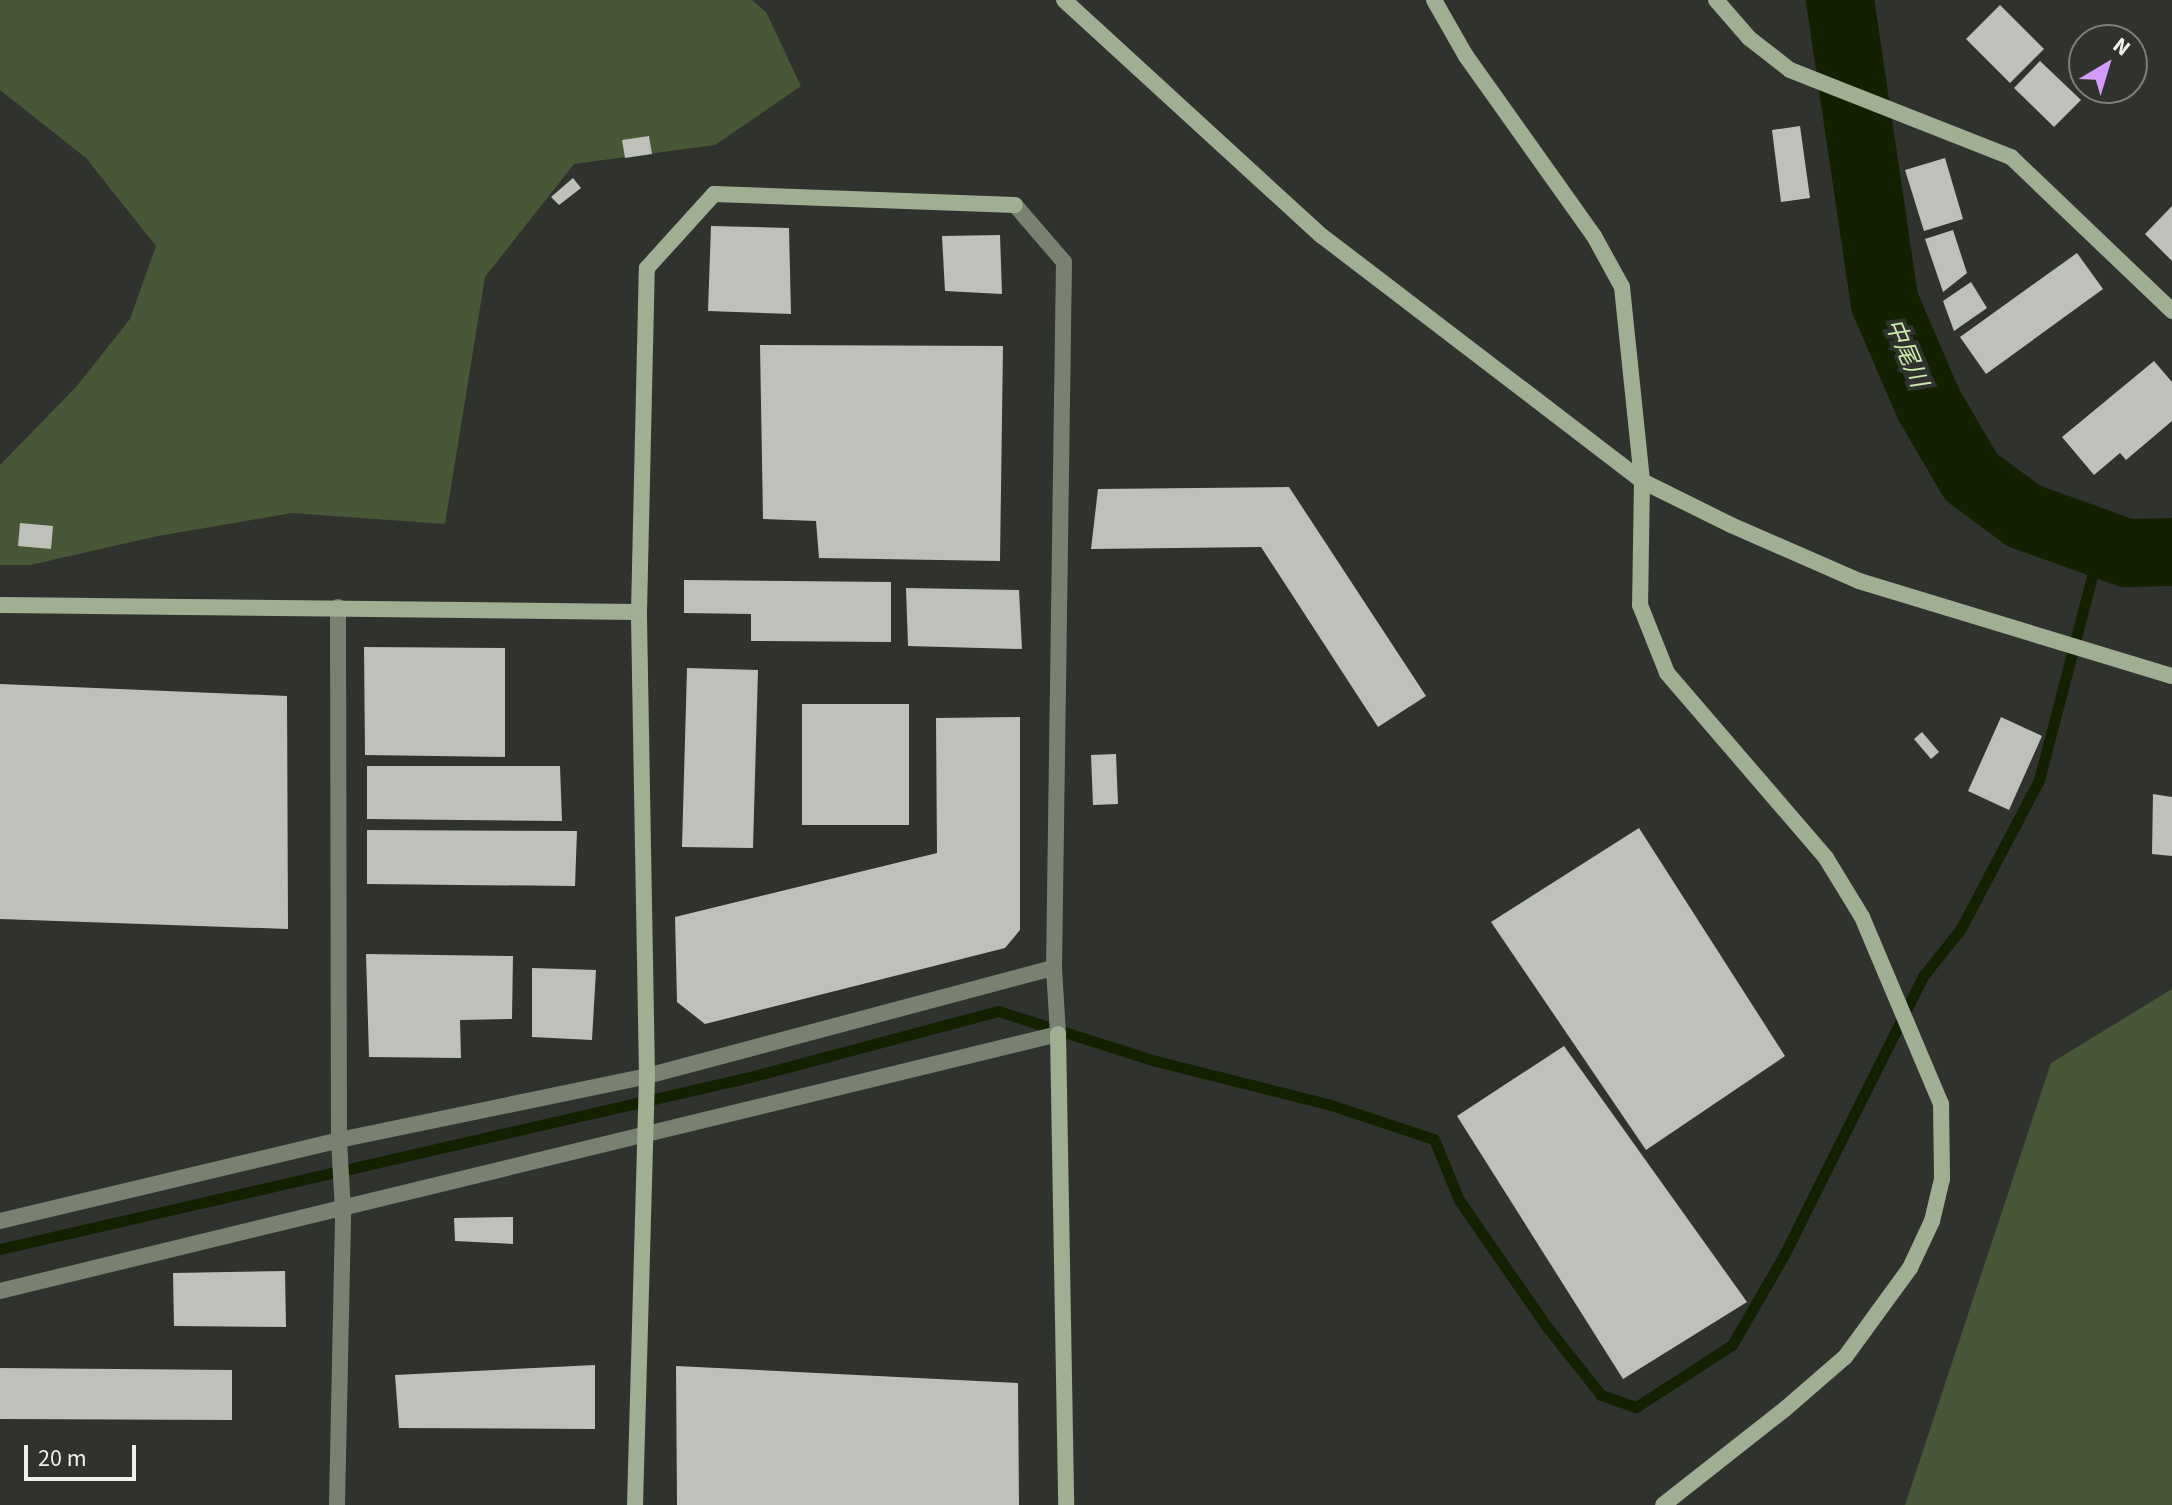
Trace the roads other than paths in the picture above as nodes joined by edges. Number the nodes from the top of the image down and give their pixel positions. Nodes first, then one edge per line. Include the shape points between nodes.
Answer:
1 (1064, 0) edge
2 (1434, 0) edge
3 (1716, 0) edge
4 (2172, 311) edge
5 (1642, 481) junction
6 (0, 605) edge
7 (338, 607) junction
8 (639, 612) junction
9 (2172, 676) edge
10 (1054, 968) junction
11 (1058, 1034) junction
12 (647, 1076) junction
13 (645, 1132) junction
14 (339, 1140) junction
15 (343, 1210) junction
16 (0, 1221) edge
17 (0, 1291) edge
18 (337, 1505) edge
19 (635, 1505) edge
20 (1066, 1505) edge
21 (1663, 1505) edge

1 - 5 street via 1322,236
2 - 5 street via 1466,56 1594,236 1622,287
3 - 4 street via 1749,38 1790,70 2011,157
5 - 9 street via 1859,581
5 - 21 street via 1640,605 1667,673 1826,858 1862,917 1941,1104 1944,1143 1932,1221 1910,1268 1845,1357
6 - 7 street
7 - 8 street
7 - 14 street
8 - 10 street via 647,268 714,194 1015,205 1064,262
8 - 12 street
10 - 11 street
10 - 12 street
11 - 13 street
11 - 20 street
12 - 13 street
12 - 14 street
13 - 15 street
13 - 19 street
14 - 15 street
14 - 16 street
15 - 17 street
15 - 18 street

